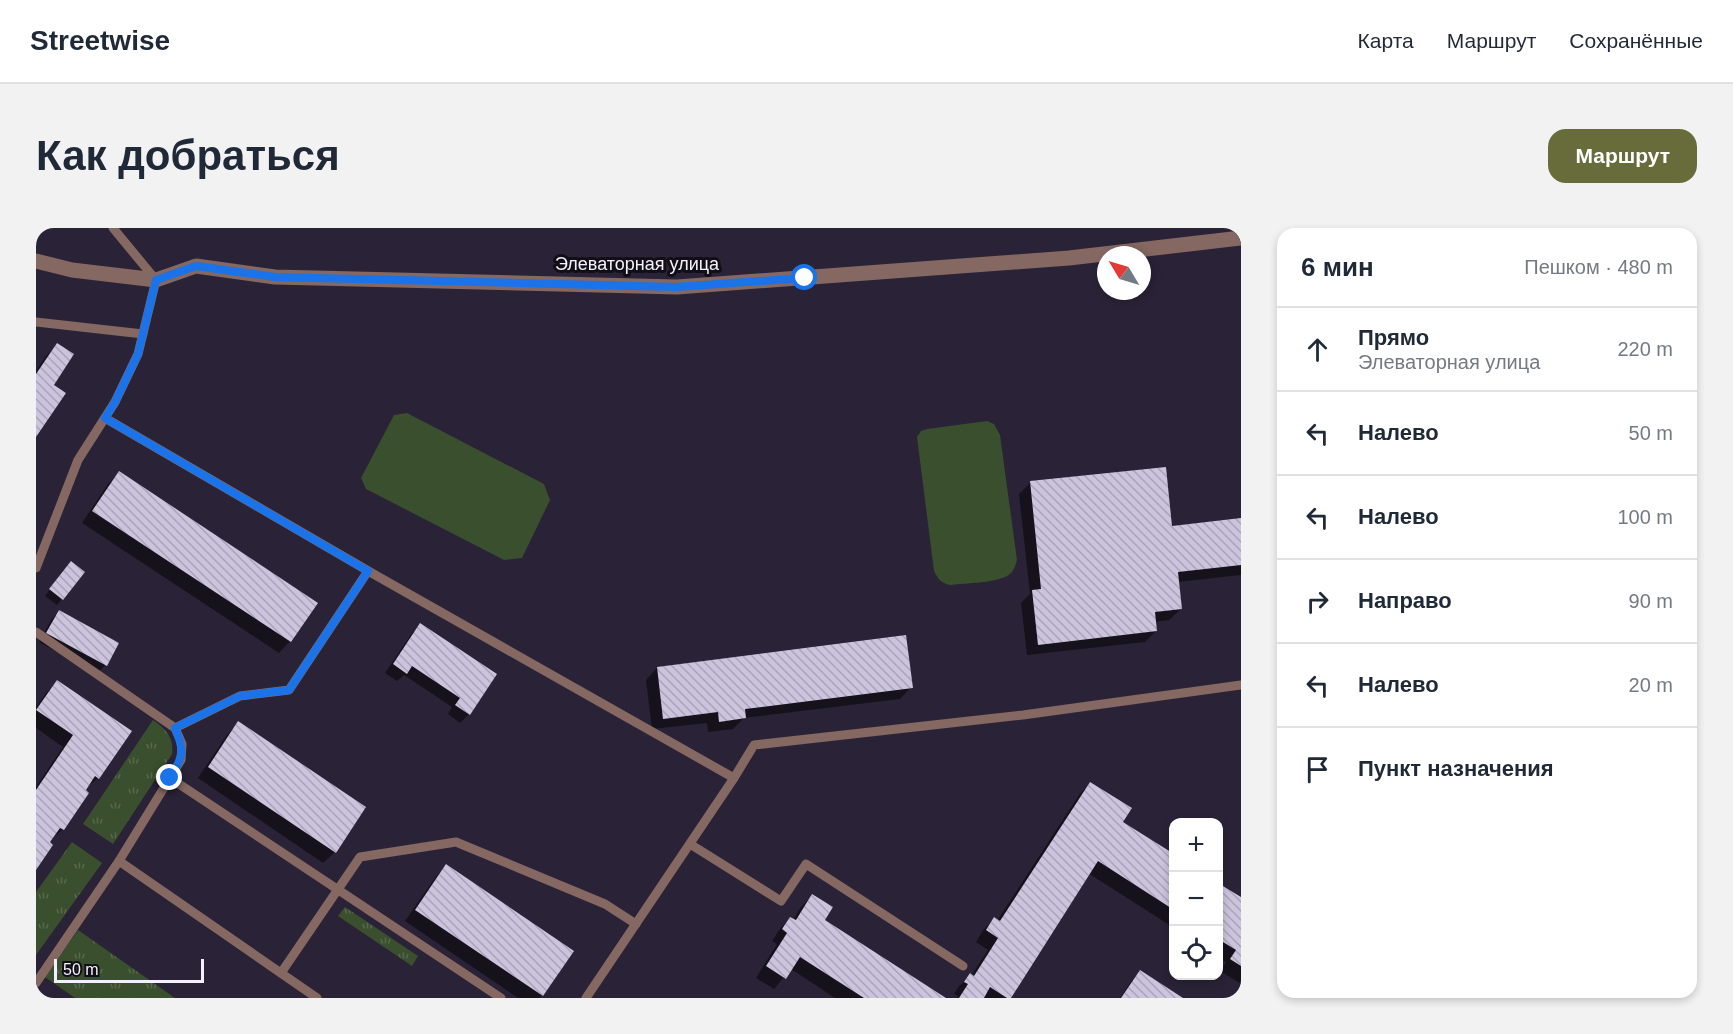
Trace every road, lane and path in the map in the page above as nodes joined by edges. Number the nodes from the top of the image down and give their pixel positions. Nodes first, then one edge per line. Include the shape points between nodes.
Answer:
1 (113, 228) edge
2 (1241, 237) edge
3 (36, 261) edge
4 (156, 280) junction
5 (36, 322) edge
6 (143, 334) junction
7 (105, 418) junction
8 (36, 568) edge
9 (368, 571) junction
10 (36, 632) edge
11 (1241, 685) edge
12 (175, 728) junction
13 (170, 778) junction
14 (734, 778) junction
15 (690, 844) junction
16 (119, 861) junction
17 (338, 890) junction
18 (636, 924) junction
19 (963, 966) dead end
20 (281, 973) junction
21 (36, 983) edge
22 (317, 998) edge
23 (501, 998) edge
24 (586, 998) edge

1 - 4 lane
2 - 4 street, Элеваторная улица via 1069,258 676,287 275,277 196,266
3 - 4 street, Элеваторная улица via 72,270
4 - 6 lane
5 - 6 lane
6 - 7 lane via 138,354
7 - 8 lane via 78,460
7 - 9 lane
9 - 12 lane via 289,690 240,696
9 - 14 lane
10 - 12 lane
11 - 14 lane via 1023,715 754,745
12 - 13 lane via 182,744 181,760
13 - 16 lane
13 - 17 lane
14 - 15 lane
15 - 18 lane
15 - 19 lane via 781,901 806,864
16 - 20 lane
16 - 21 lane
17 - 18 lane via 360,857 456,842 604,904
17 - 20 lane
17 - 23 lane
18 - 24 lane
20 - 22 lane

